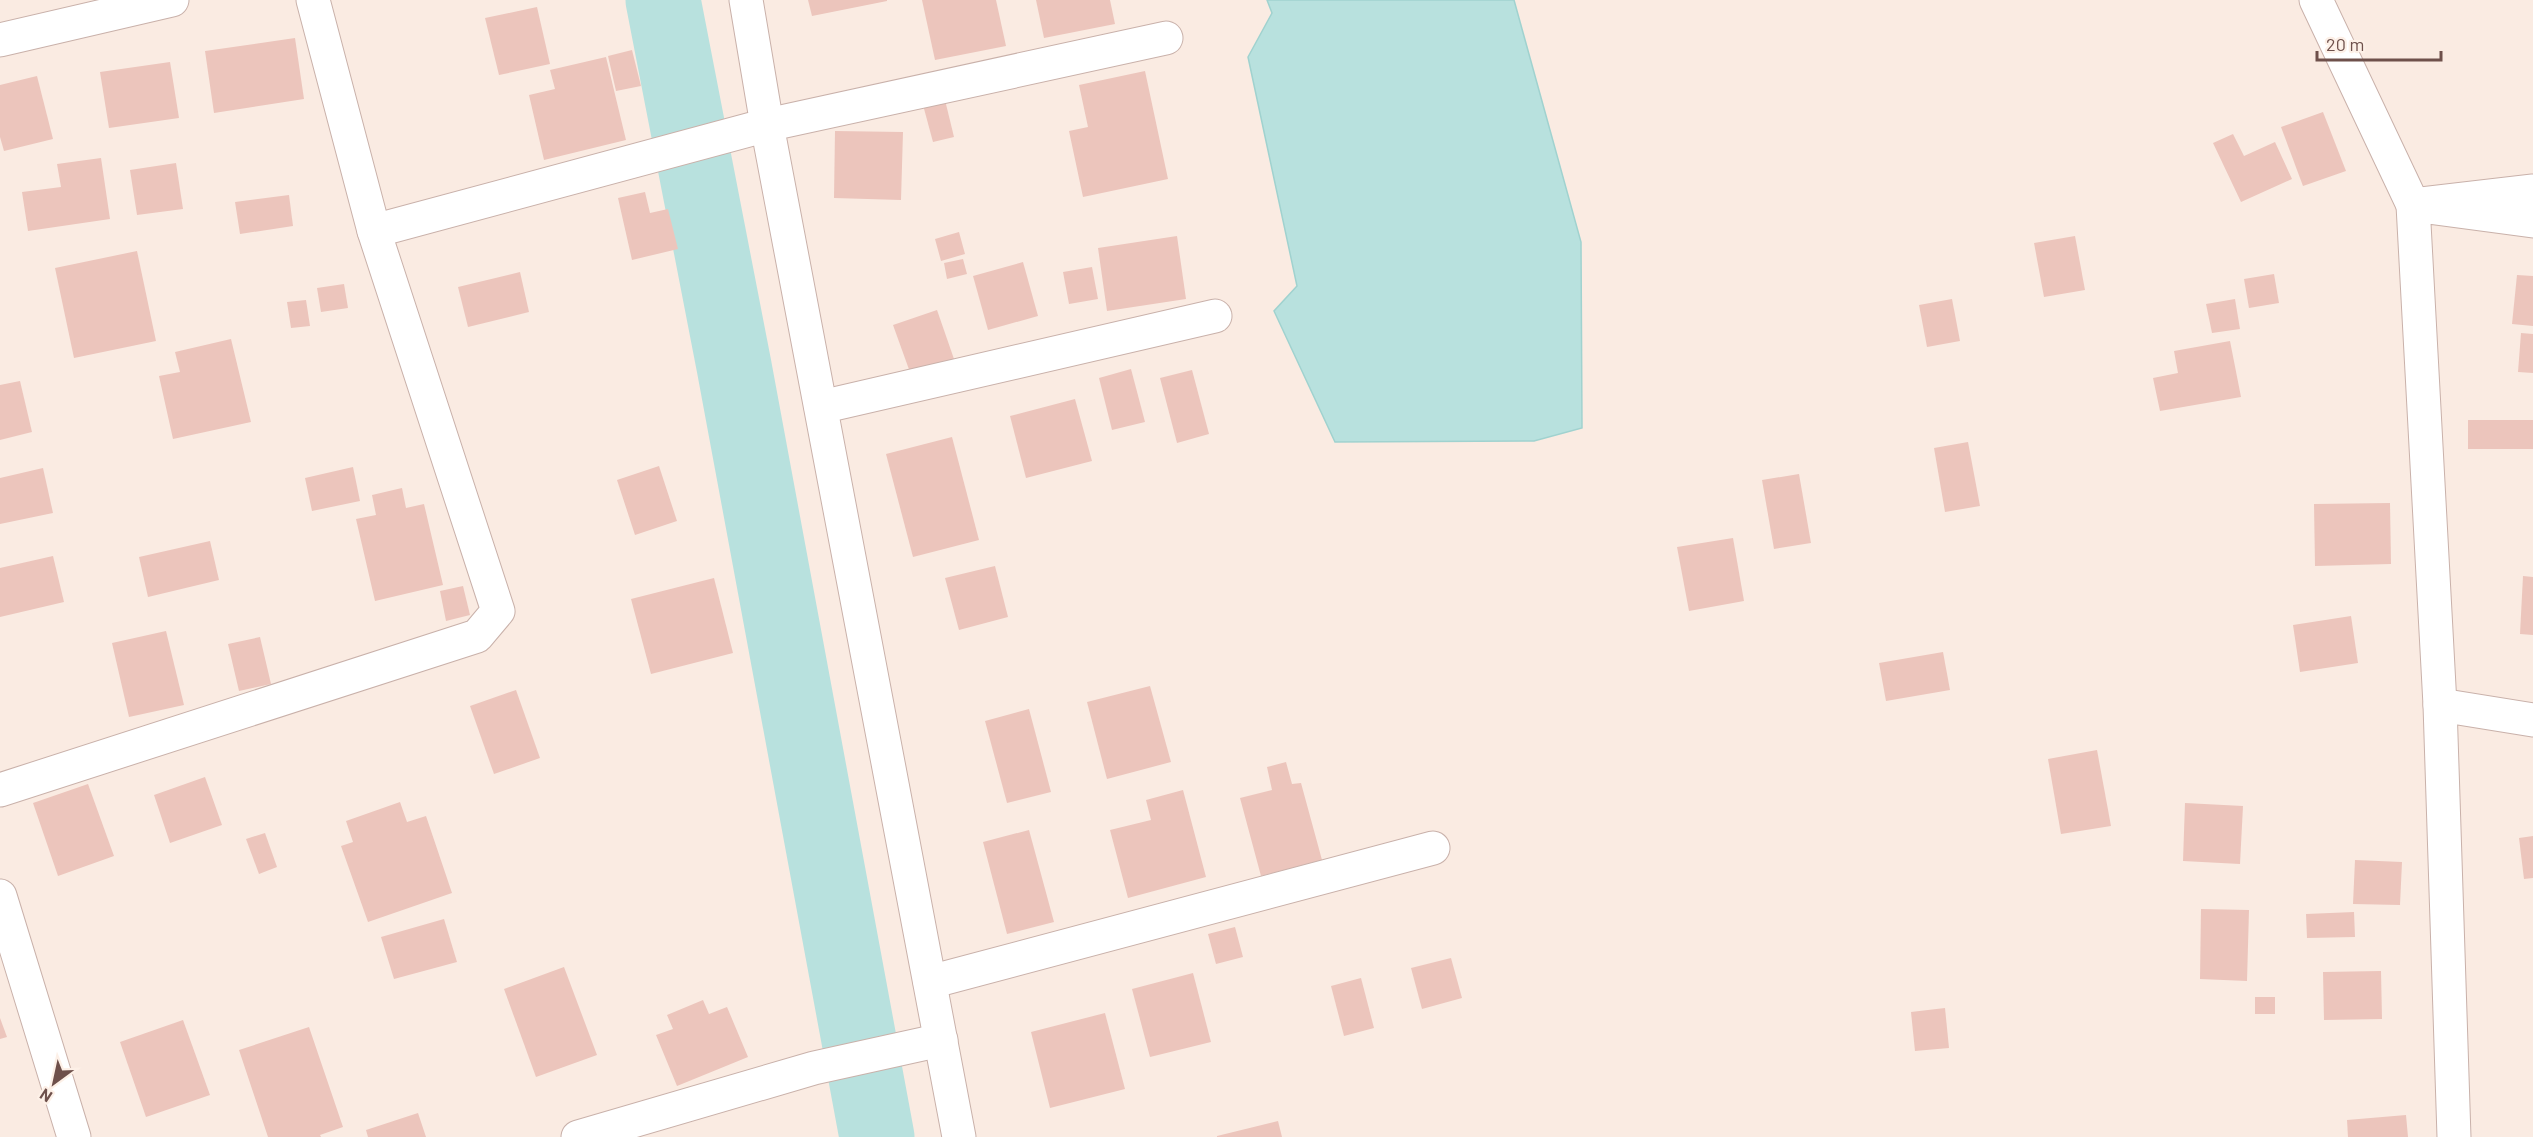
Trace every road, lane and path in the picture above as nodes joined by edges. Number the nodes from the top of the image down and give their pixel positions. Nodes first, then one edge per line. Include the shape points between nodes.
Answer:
1 (172, 0) edge
2 (313, 0) edge
3 (746, 0) edge
4 (2316, 0) edge
5 (1166, 38) dead end
6 (0, 40) edge
7 (767, 125) junction
8 (2533, 192) edge
9 (2413, 205) junction
10 (2533, 221) edge
11 (374, 231) junction
12 (1215, 316) dead end
13 (821, 407) junction
14 (2440, 705) junction
15 (2533, 720) edge
16 (0, 790) edge
17 (1433, 848) dead end
18 (0, 896) edge
19 (930, 982) junction
20 (941, 1040) junction
21 (74, 1137) edge
22 (578, 1137) edge
23 (959, 1137) edge
24 (2454, 1137) edge

1 - 6 street
2 - 11 street
3 - 7 street
4 - 9 street
5 - 7 street
7 - 11 street
7 - 13 street
8 - 9 street
9 - 10 street
9 - 14 street
11 - 16 street via 498,611 477,636
12 - 13 street
13 - 19 street
14 - 15 street
14 - 24 street
17 - 19 street
18 - 21 street
19 - 20 street
20 - 22 street via 814,1068
20 - 23 street

